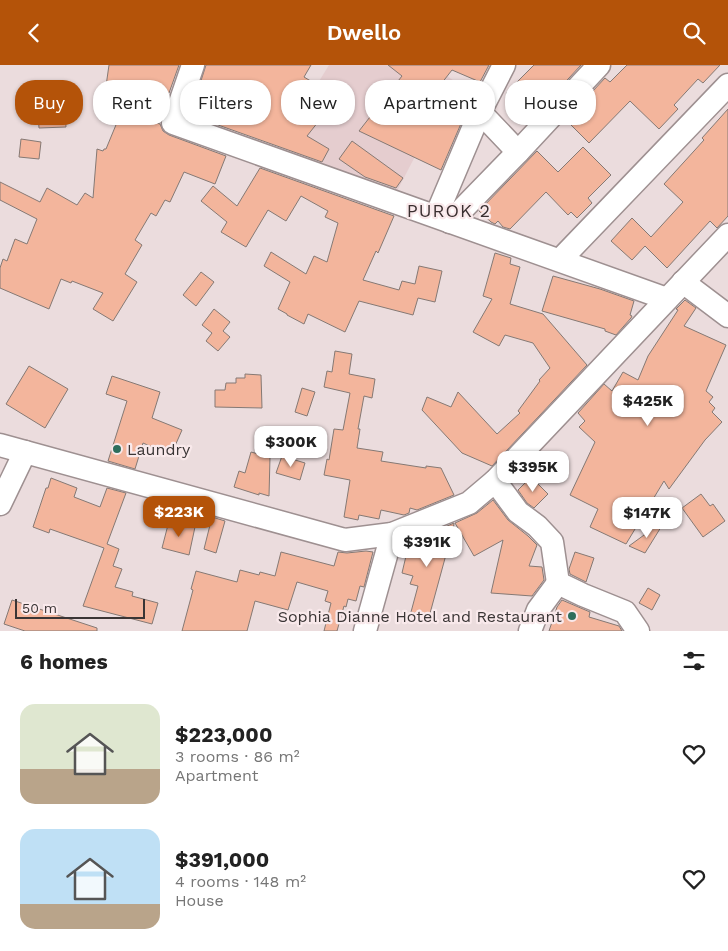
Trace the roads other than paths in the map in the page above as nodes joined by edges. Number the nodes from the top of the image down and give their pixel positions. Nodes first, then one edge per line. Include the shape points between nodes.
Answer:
1 (193, 65) edge
2 (504, 65) edge
3 (599, 65) edge
4 (495, 83) edge
5 (728, 85) edge
6 (476, 125) edge
7 (492, 125) edge
8 (518, 152) junction
9 (443, 219) junction
10 (728, 235) edge
11 (560, 260) junction
12 (683, 281) junction
13 (667, 299) junction
14 (728, 315) edge
15 (0, 445) edge
16 (25, 452) junction
17 (495, 481) junction
18 (0, 504) edge
19 (392, 534) junction
20 (558, 583) junction
21 (365, 631) edge
22 (530, 631) edge
23 (638, 631) edge

1 - 9 street via 173,123
2 - 4 street
3 - 8 street
5 - 11 street
6 - 9 street
7 - 8 street
8 - 9 street
9 - 11 street
10 - 12 street
11 - 13 street
12 - 13 street
12 - 14 street
13 - 17 street
15 - 16 street
16 - 18 street
16 - 19 street via 345,540
17 - 19 street via 469,503
17 - 20 street via 518,512 552,542
19 - 21 street
20 - 22 street via 538,610
20 - 23 street via 625,612

